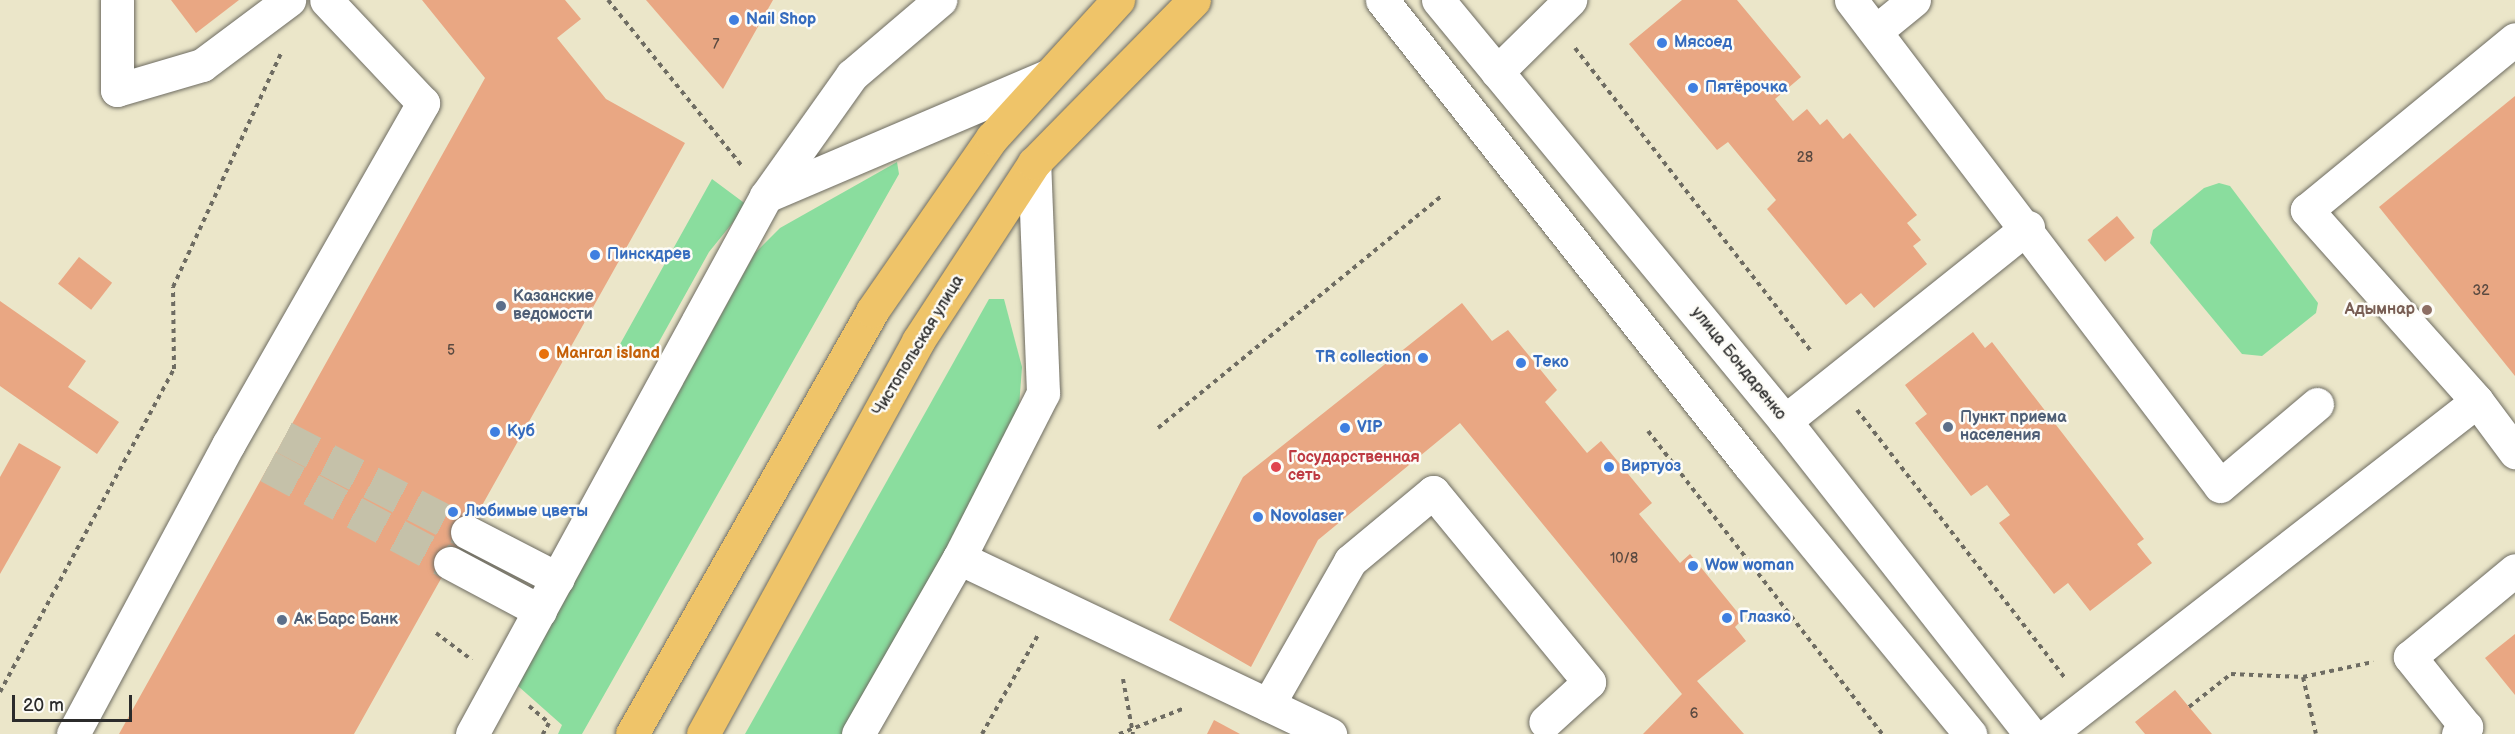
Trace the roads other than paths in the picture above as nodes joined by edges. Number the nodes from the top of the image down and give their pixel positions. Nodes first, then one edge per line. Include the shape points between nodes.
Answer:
1 (117, 0) edge
2 (289, 0) edge
3 (326, 0) edge
4 (940, 0) edge
5 (1118, 0) edge
6 (1194, 0) edge
7 (1382, 0) edge
8 (1438, 0) edge
9 (1570, 0) edge
10 (1851, 0) edge
11 (1914, 0) edge
12 (1876, 31) junction
13 (2515, 39) edge
14 (1497, 72) junction
15 (1048, 76) junction
16 (1034, 163) junction
17 (766, 196) junction
18 (2028, 227) junction
19 (2477, 401) junction
20 (2317, 404) dead end
21 (1785, 421) junction
22 (2515, 452) edge
23 (467, 532) tunnel mouth
24 (959, 558) junction
25 (450, 563) tunnel mouth
26 (2515, 570) edge
27 (558, 579) junction
28 (540, 611) junction
29 (1268, 705) junction
30 (1544, 730) edge
31 (73, 734) edge
32 (472, 734) edge
33 (632, 734) edge
34 (703, 734) edge
35 (858, 734) edge
36 (1330, 734) edge
37 (1970, 734) edge
38 (2030, 734) edge
39 (2049, 734) edge
40 (2458, 734) edge

1 - 2 street via 117,90 202,65
3 - 31 street via 423,103 219,461
4 - 17 street via 852,75
5 - 15 main road
6 - 16 main road, Чистопольская улица
7 - 37 street via 1750,466
8 - 14 street, улица Бондаренко
9 - 14 street
10 - 12 street
11 - 12 street
12 - 18 street
13 - 19 street via 2307,210
14 - 21 street, улица Бондаренко
15 - 17 street
15 - 33 main road via 992,138 872,311
16 - 24 street via 1043,393
16 - 34 main road, Чистопольская улица via 918,341
17 - 27 street
18 - 20 street via 2220,486
18 - 21 street
19 - 22 street
19 - 39 street
21 - 38 street, улица Бондаренко
23 - 27 street
24 - 29 street
24 - 35 street
25 - 28 street
26 - 40 street via 2410,657 2466,727
27 - 28 street
28 - 32 street
29 - 30 street via 1350,561 1433,492 1589,682
29 - 36 street

